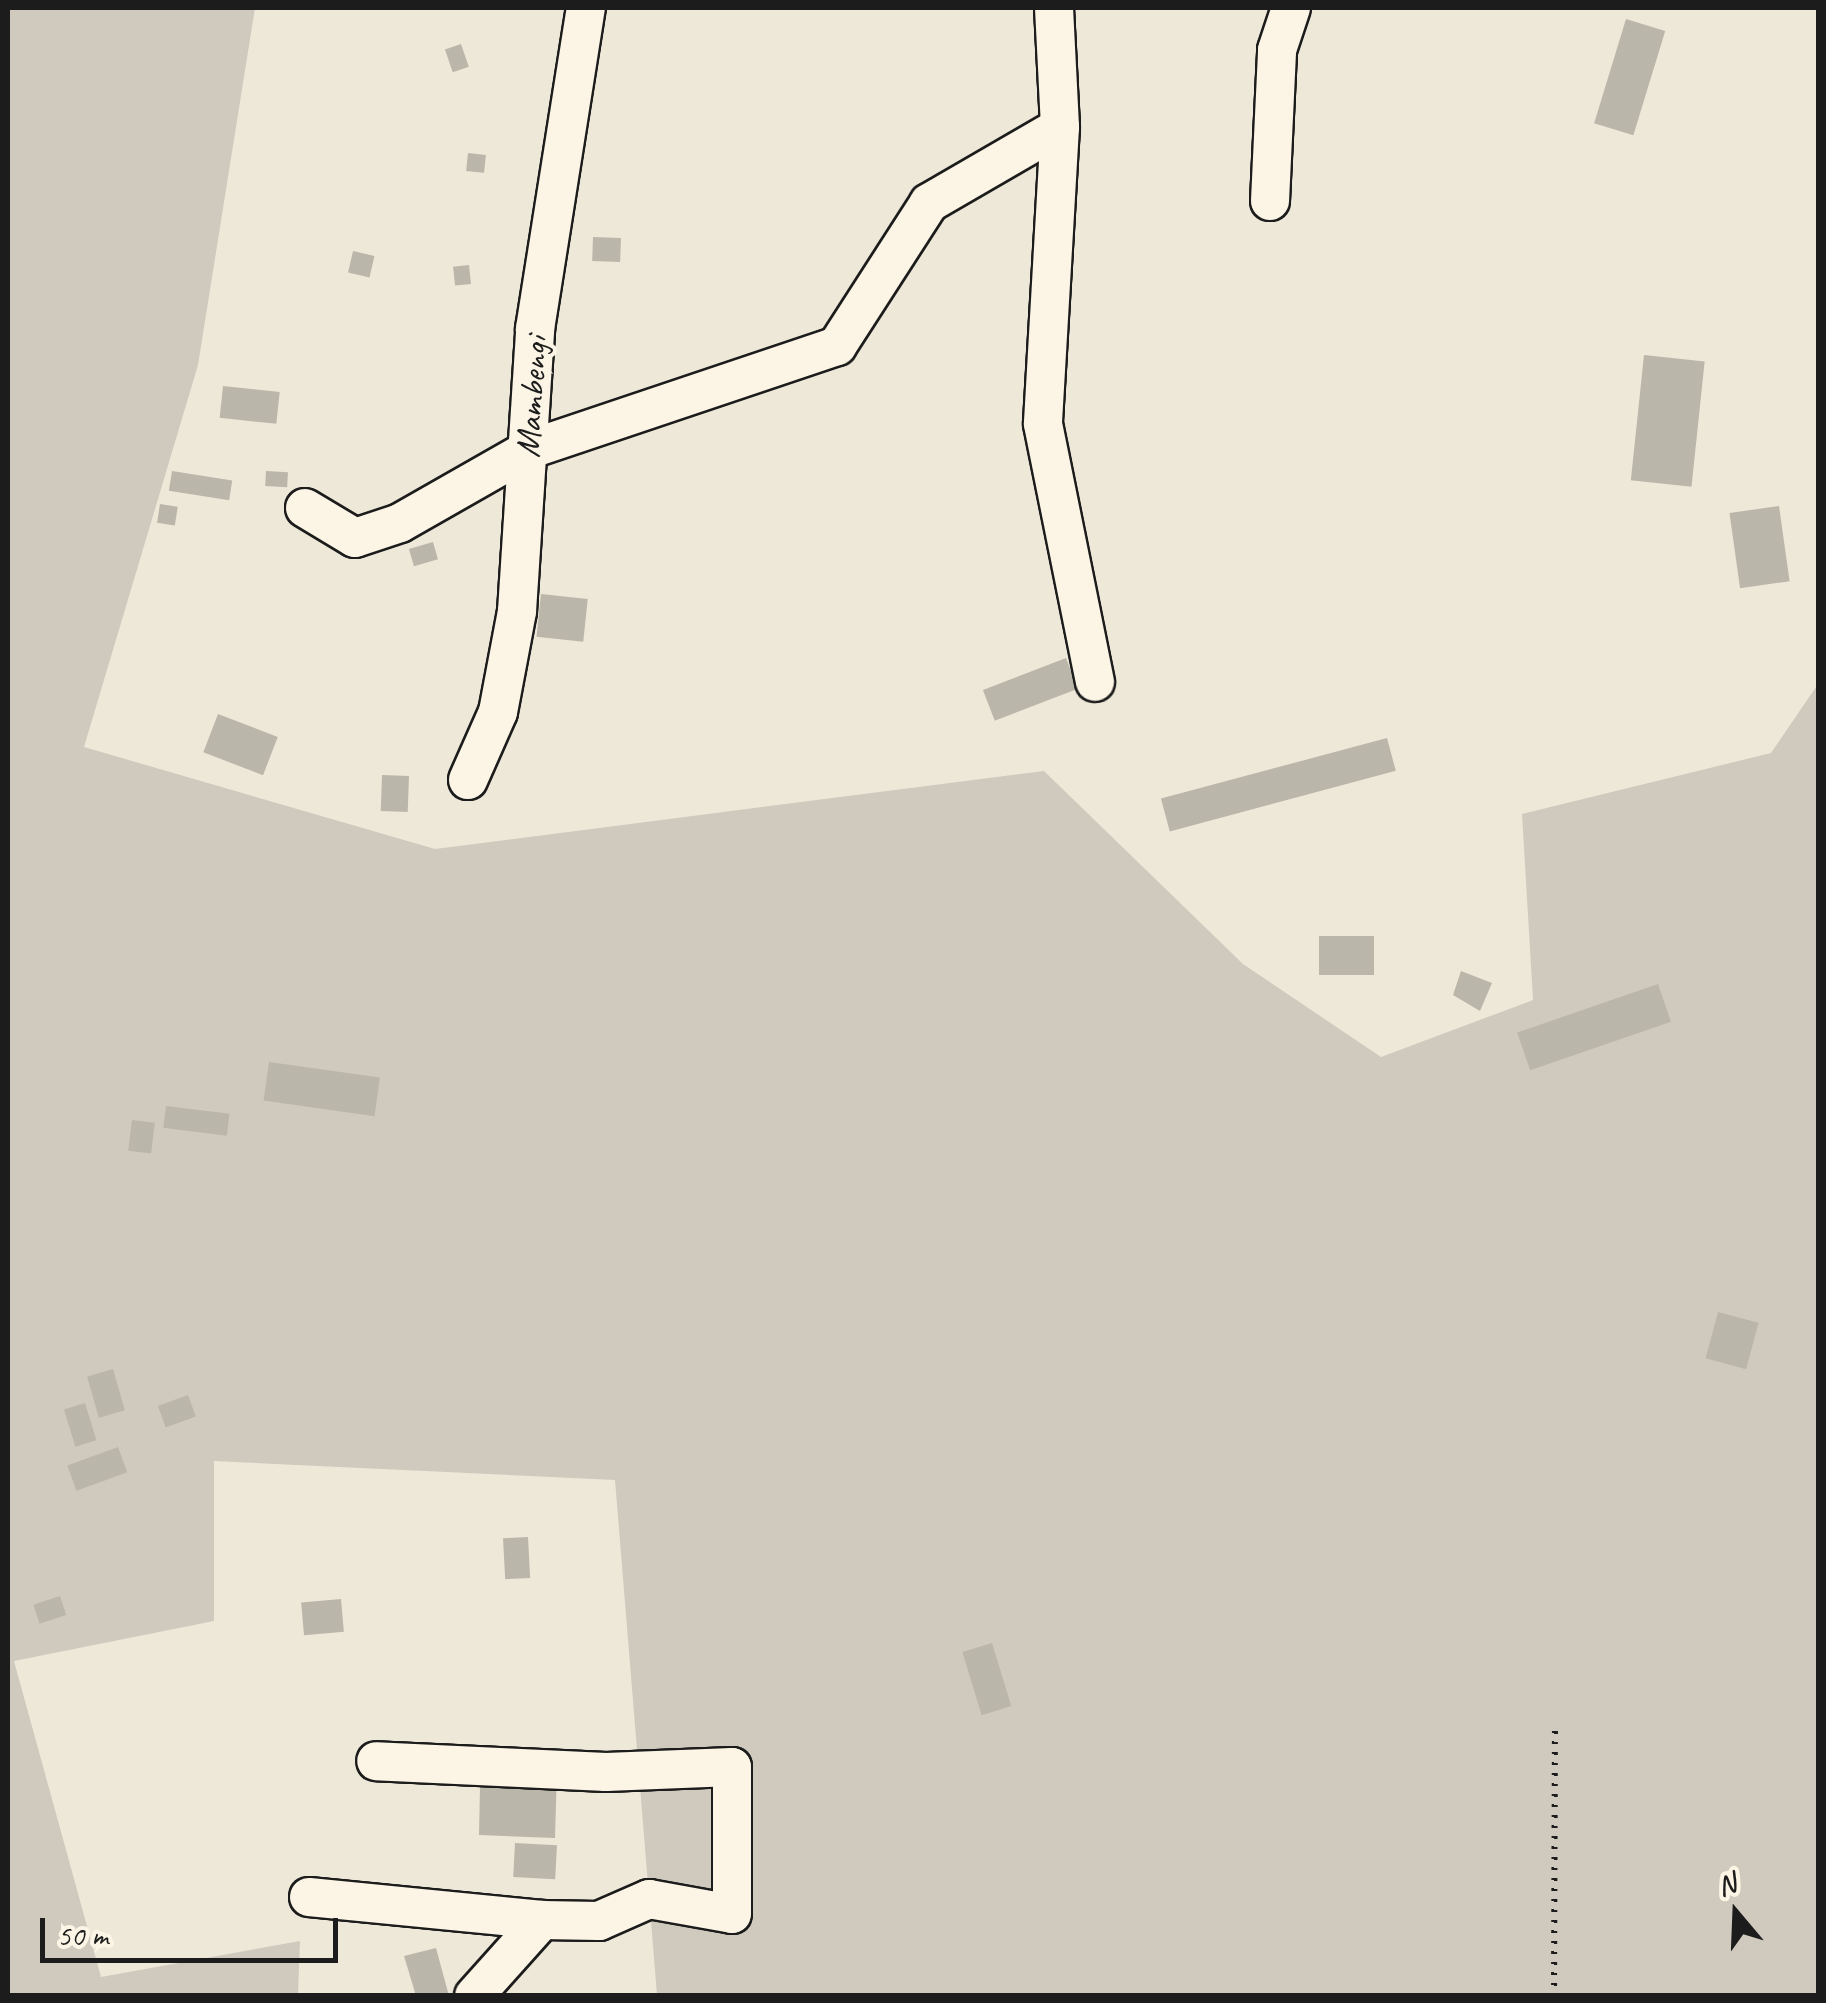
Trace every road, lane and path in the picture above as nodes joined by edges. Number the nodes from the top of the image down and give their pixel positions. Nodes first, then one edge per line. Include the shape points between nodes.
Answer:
1 (586, 8) edge
2 (1054, 8) edge
3 (1290, 8) edge
4 (1060, 126) junction
5 (1270, 201) dead end
6 (528, 450) junction
7 (305, 508) dead end
8 (1095, 682) dead end
9 (468, 780) dead end
10 (1555, 1725) dead end
11 (376, 1761) dead end
12 (309, 1896) dead end
13 (542, 1920) junction
14 (474, 1996) edge
15 (1554, 1996) edge

1 - 6 street, Mambengi via 565,105
2 - 4 street
3 - 5 street via 1277,50
4 - 6 street via 929,203 837,346
4 - 8 street via 1044,424
6 - 7 street via 400,524 355,538
6 - 9 street, Mambengi via 512,640 501,663 498,712
10 - 15 path
11 - 13 street via 606,1772 732,1767 732,1914 648,1899 599,1921
12 - 13 street
13 - 14 street

